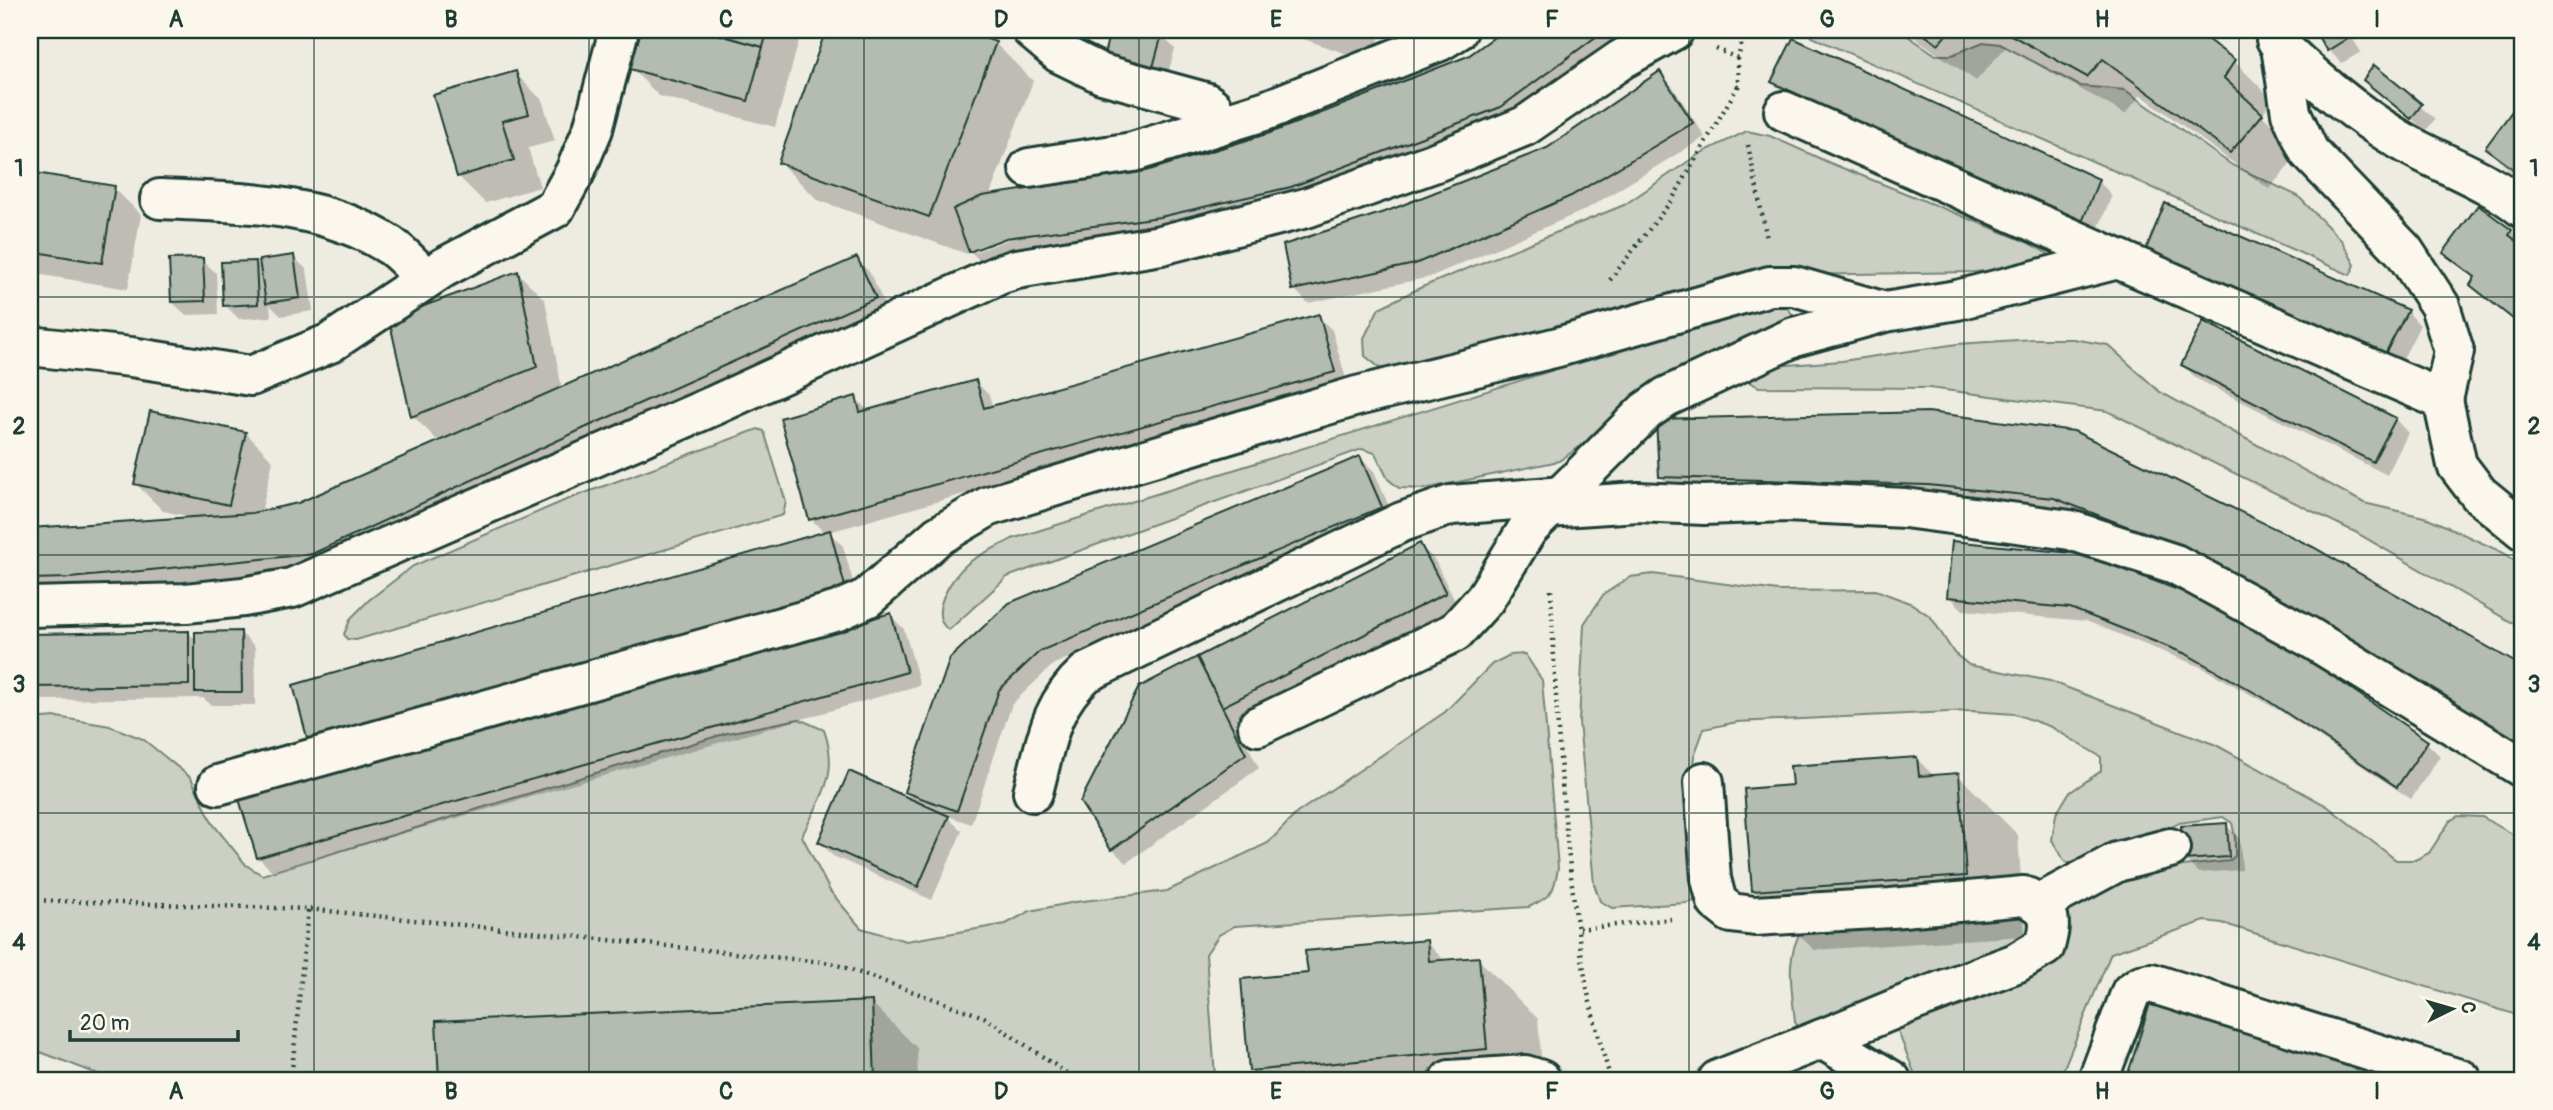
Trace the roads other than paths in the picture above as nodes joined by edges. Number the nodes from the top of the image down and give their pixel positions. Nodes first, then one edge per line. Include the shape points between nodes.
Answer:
1 (618, 30) edge
2 (1032, 30) edge
3 (1458, 30) edge
4 (1674, 30) edge
5 (2275, 38) edge
6 (1784, 111) road end
7 (1221, 124) junction
8 (1029, 168) dead end
9 (160, 199) dead end
10 (2523, 208) edge
11 (2118, 258) junction
12 (426, 279) junction
13 (1885, 312) junction
14 (30, 346) edge
15 (2443, 400) junction
16 (1555, 502) junction
17 (2523, 530) edge
18 (30, 607) edge
19 (1258, 726) dead end
20 (2523, 768) edge
21 (1704, 782) dead end
22 (218, 785) dead end
23 (1033, 792) dead end
24 (2170, 848) dead end
25 (2041, 903) junction
26 (1822, 1039) junction
27 (1450, 1080) edge
28 (1541, 1080) edge
29 (1718, 1080) edge
30 (1891, 1080) edge
31 (2098, 1080) edge
32 (2462, 1080) edge

1 - 12 lane via 593,129 555,208
2 - 7 lane via 1059,53 1102,74 1205,102
3 - 7 lane via 1267,110
4 - 18 lane via 1622,59 1525,126 1444,159 1293,211 1161,245 1000,274 715,405 292,588 186,603
5 - 10 lane via 2326,89 2412,147 2499,189
5 - 15 lane via 2291,113 2309,152 2404,251 2440,306 2454,351
6 - 11 lane
7 - 8 lane via 1133,152
9 - 12 lane via 264,204 337,219 392,247
11 - 13 lane via 1958,300
11 - 15 lane
12 - 14 lane via 330,343 251,376
13 - 16 lane via 1794,337 1666,397 1646,411
13 - 22 lane via 1794,286 1770,286 1357,396 989,506 938,536 867,598 838,611
15 - 17 lane via 2457,465 2479,494
16 - 19 lane via 1527,530 1485,599 1455,632
16 - 20 lane via 1905,508 2070,530 2175,564 2309,637
16 - 23 lane via 1451,505 1402,522 1086,673 1055,709
21 - 25 lane via 1711,879 1717,902 1731,913 1755,916 1878,909 2024,896
24 - 25 lane via 2117,862
25 - 26 lane via 2048,915 2045,946 2017,963
26 - 29 lane
26 - 30 lane
27 - 28 lane via 1525,1075
31 - 32 lane via 2131,992 2151,983

